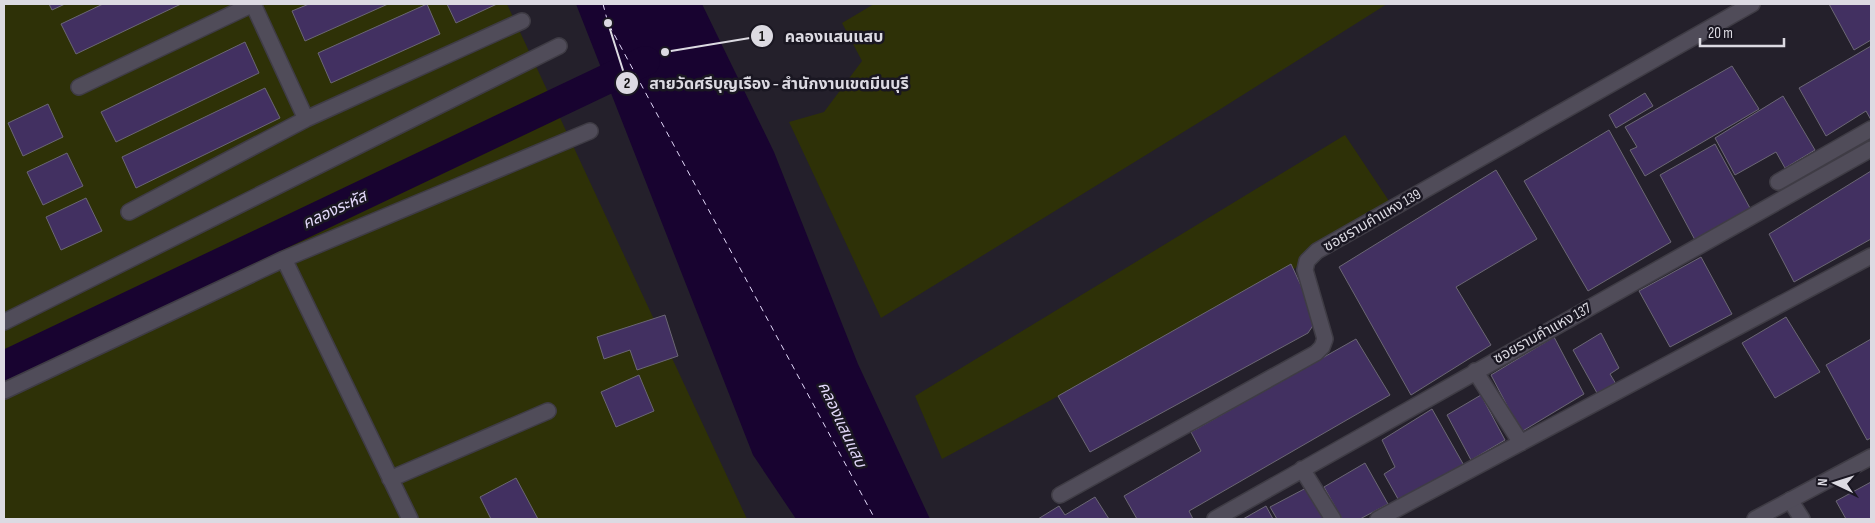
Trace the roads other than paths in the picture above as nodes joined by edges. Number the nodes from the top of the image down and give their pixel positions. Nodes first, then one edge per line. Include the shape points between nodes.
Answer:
1 (253, 4) edge
2 (1752, 4) edge
3 (522, 21) dead end
4 (559, 46) dead end
5 (79, 87) dead end
6 (306, 119) junction
7 (1871, 129) edge
8 (590, 131) dead end
9 (1871, 149) edge
10 (1778, 182) dead end
11 (129, 212) dead end
12 (1871, 256) edge
13 (284, 259) junction
14 (4, 322) edge
15 (1475, 371) junction
16 (4, 391) edge
17 (548, 411) dead end
18 (1521, 443) junction
19 (1871, 457) edge
20 (1302, 469) junction
21 (390, 479) junction
22 (1060, 495) dead end
23 (1790, 500) junction
24 (410, 519) edge
25 (1214, 519) edge
26 (1333, 519) edge
27 (1378, 519) edge
28 (1755, 519) edge
29 (1802, 519) edge

1 - 5 street
1 - 6 street
2 - 22 street, ซอยรามคำแหง 139 via 1317,251 1307,261 1305,270 1325,339 1316,353
3 - 6 street
4 - 14 street
6 - 11 street
7 - 10 street
8 - 13 street
9 - 15 street, ซอยรามคำแหง 137
12 - 18 street
13 - 16 street
13 - 21 street
15 - 18 street
15 - 20 street, ซอยรามคำแหง 137
17 - 21 street
18 - 27 street
19 - 23 street
20 - 25 street, ซอยรามคำแหง 137
20 - 26 street
21 - 24 street
23 - 28 street
23 - 29 street

